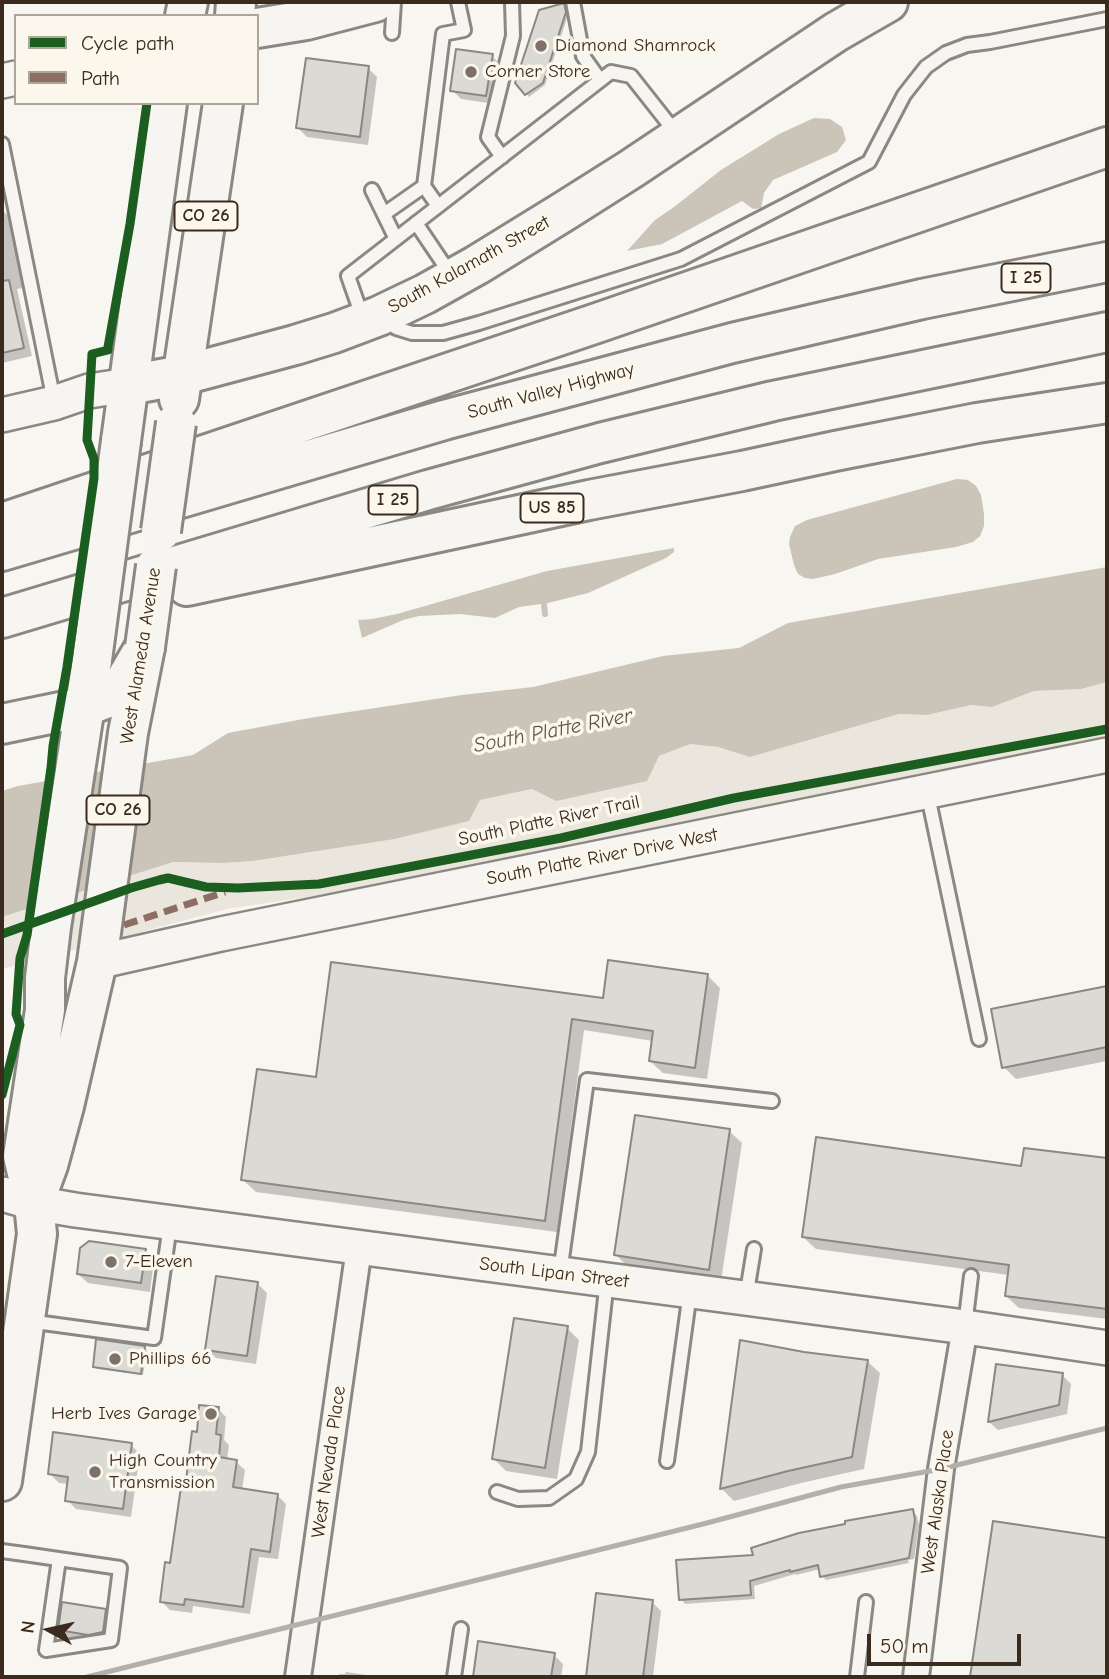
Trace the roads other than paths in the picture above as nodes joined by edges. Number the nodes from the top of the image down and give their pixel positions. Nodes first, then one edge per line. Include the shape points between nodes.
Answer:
1 (394, 2) edge
2 (457, 2) edge
3 (512, 2) edge
4 (573, 2) edge
5 (888, 2) edge
6 (383, 17) edge
7 (1107, 19) edge
8 (259, 29) edge
9 (600, 80) junction
10 (167, 105) edge
11 (223, 105) edge
12 (678, 136) junction
13 (2, 144) edge
14 (1107, 147) edge
15 (502, 157) junction
16 (424, 186) junction
17 (372, 190) dead end
18 (8, 205) edge
19 (439, 206) junction
20 (384, 214) junction
21 (416, 223) junction
22 (396, 239) junction
23 (1107, 262) edge
24 (453, 279) junction
25 (371, 319) junction
26 (1107, 332) edge
27 (183, 375) junction
28 (128, 385) junction
29 (54, 403) junction
30 (1107, 403) edge
31 (2, 415) edge
32 (2, 523) edge
33 (2, 551) edge
34 (2, 618) edge
35 (2, 633) edge
36 (145, 647) junction
37 (85, 707) junction
38 (2, 724) edge
39 (1107, 755) edge
40 (927, 791) junction
41 (97, 962) junction
42 (979, 1039) dead end
43 (772, 1101) dead end
44 (18, 1199) edge
45 (171, 1222) junction
46 (359, 1248) junction
47 (754, 1249) dead end
48 (560, 1274) junction
49 (971, 1276) dead end
50 (607, 1280) junction
51 (690, 1291) junction
52 (746, 1298) junction
53 (21, 1315) junction
54 (965, 1326) junction
55 (1107, 1348) edge
56 (667, 1461) dead end
57 (2, 1481) edge
58 (497, 1492) dead end
59 (2, 1551) edge
60 (59, 1559) junction
61 (866, 1602) dead end
62 (461, 1629) dead end
63 (298, 1677) edge
64 (454, 1677) edge
65 (857, 1677) edge
66 (916, 1677) edge

1 - 6 lane
2 - 16 lane via 464,30 443,34
3 - 15 lane via 513,36 488,137
4 - 9 lane via 583,56
5 - 12 main road, South Kalamath Street
6 - 8 main road via 306,20
7 - 25 lane via 946,53 926,67 904,95 869,162 681,259 443,333 412,333
9 - 12 lane via 611,72 631,76
9 - 15 lane
10 - 28 main road, West Alameda Avenue / CO 26
11 - 27 main road, West Alameda Avenue / CO 26
12 - 24 main road, South Kalamath Street
13 - 18 lane
14 - 32 main road
15 - 19 lane
16 - 19 lane
16 - 20 lane
17 - 20 lane
18 - 29 lane
19 - 21 lane
20 - 22 lane
21 - 22 lane
21 - 24 lane
22 - 25 lane via 348,276
23 - 33 main road, South Valley Highway / I 25 via 732,343 433,423
24 - 25 main road, South Kalamath Street
25 - 27 main road, South Kalamath Street
26 - 34 main road, I 25 via 800,395 600,443
27 - 28 main road, South Kalamath Street
27 - 36 main road, West Alameda Avenue / CO 26, bridge
28 - 29 street, South Kalamath Street
28 - 37 main road, West Alameda Avenue / CO 26, bridge
29 - 31 street, South Kalamath Street
30 - 35 main road, US 85 via 977,423 589,500 211,580
36 - 37 main road via 117,689
36 - 41 main road, West Alameda Avenue / CO 26 via 128,733
37 - 38 main road
37 - 44 main road, West Alameda Avenue / CO 26 via 51,927 45,1010
39 - 40 street, South Platte River Drive West
40 - 41 street, South Platte River Drive West
40 - 42 lane
41 - 44 main road, West Alameda Avenue / CO 26 via 48,1165
43 - 48 lane via 587,1080
44 - 45 street, South Lipan Street
44 - 53 main road, West Alameda Avenue / CO 26 via 37,1234
45 - 46 street, South Lipan Street
45 - 53 lane via 154,1338
46 - 48 street, South Lipan Street
46 - 63 street, West Nevada Place
47 - 52 lane
48 - 50 street, South Lipan Street
49 - 54 lane
50 - 51 street, South Lipan Street
50 - 58 lane via 589,1452 576,1479 549,1498 518,1499
51 - 52 street, South Lipan Street
51 - 56 lane
52 - 54 street, South Lipan Street
53 - 57 main road, West Alameda Avenue / CO 26
54 - 55 street, South Lipan Street
54 - 66 street, West Alaska Place via 941,1469
59 - 60 lane
60 - 60 lane via 120,1568 111,1640 46,1650
61 - 65 lane
62 - 64 lane

